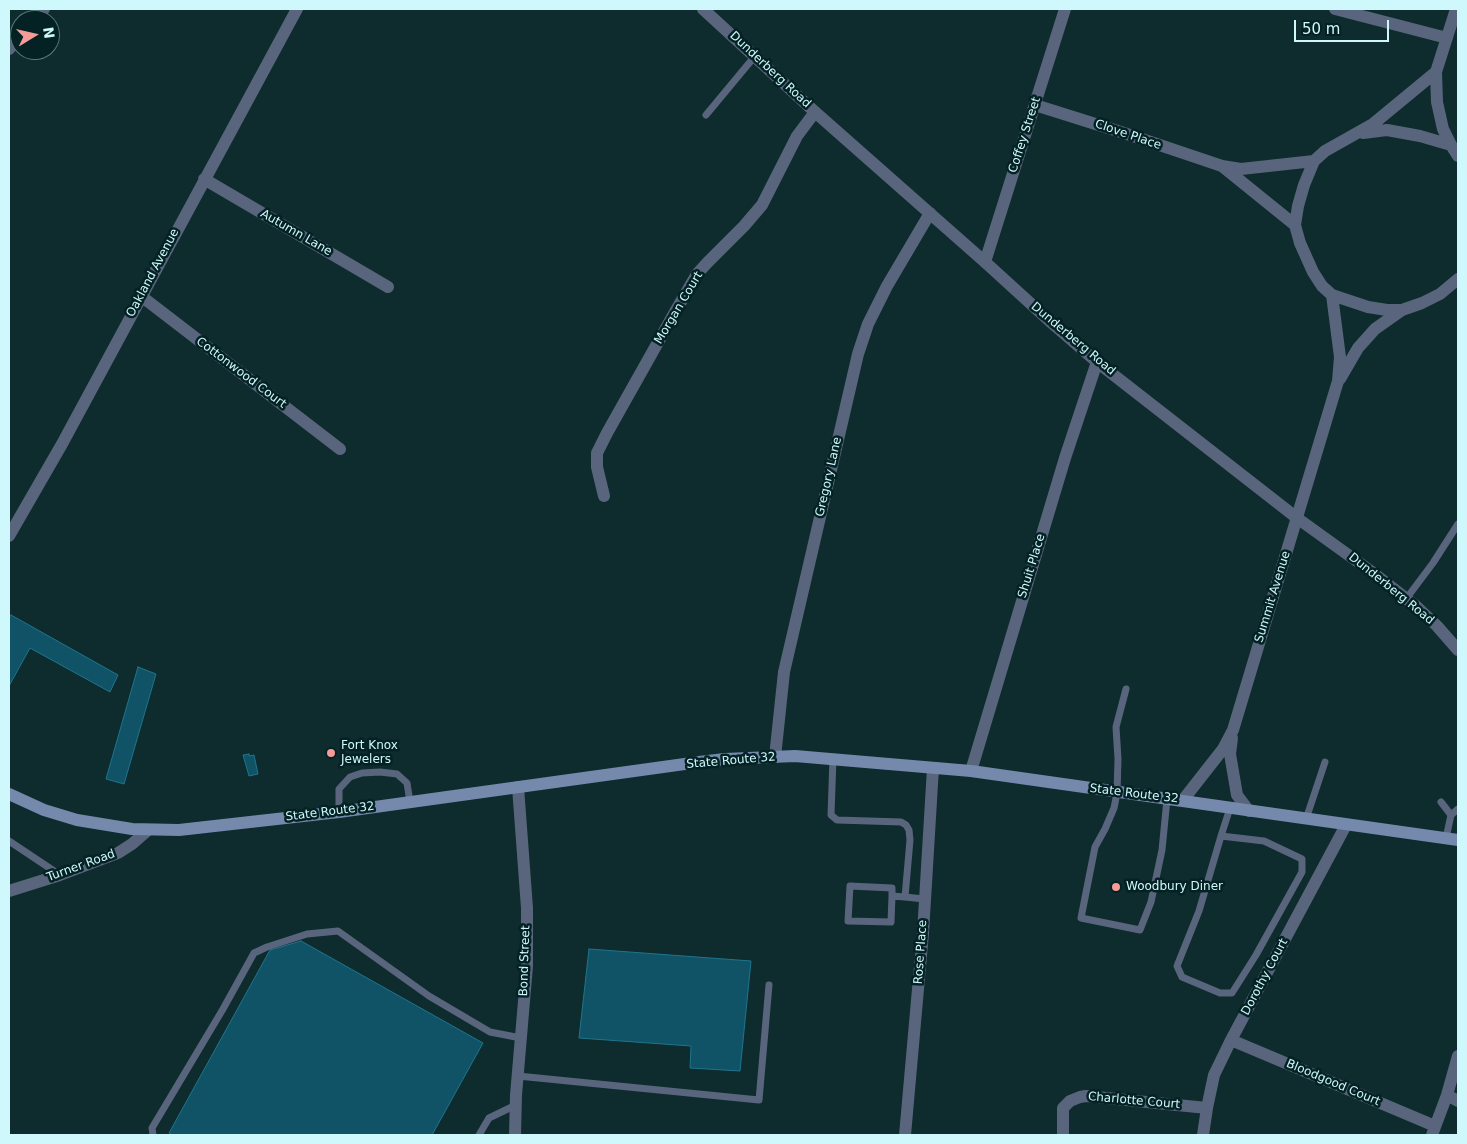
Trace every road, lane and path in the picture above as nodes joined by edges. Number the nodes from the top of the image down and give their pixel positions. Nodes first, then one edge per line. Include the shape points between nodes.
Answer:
1 (296, 9) edge
2 (703, 9) edge
3 (1065, 9) edge
4 (1335, 9) edge
5 (1456, 9) edge
6 (1447, 38) junction
7 (755, 56) junction
8 (1436, 72) junction
9 (1035, 105) junction
10 (815, 112) junction
11 (706, 115) dead end
12 (1355, 134) junction
13 (1451, 145) junction
14 (1458, 156) edge
15 (1314, 161) junction
16 (1222, 166) junction
17 (204, 179) junction
18 (930, 213) junction
19 (1295, 225) junction
20 (985, 262) junction
21 (1458, 279) edge
22 (388, 287) dead end
23 (1332, 295) junction
24 (141, 296) junction
25 (1402, 310) junction
26 (1097, 362) junction
27 (1338, 381) junction
28 (340, 449) dead end
29 (604, 496) dead end
30 (1297, 518) junction
31 (1458, 524) edge
32 (9, 536) edge
33 (1406, 599) junction
34 (1458, 650) edge
35 (1126, 689) dead end
36 (1233, 730) junction
37 (775, 757) junction
38 (833, 758) junction
39 (1325, 762) dead end
40 (933, 768) junction
41 (971, 771) junction
42 (518, 788) junction
43 (1117, 793) junction
44 (9, 794) edge
45 (1167, 799) junction
46 (1183, 800) junction
47 (410, 802) junction
48 (1441, 802) dead end
49 (1230, 808) junction
50 (1458, 809) edge
51 (1249, 811) junction
52 (339, 812) junction
53 (1450, 818) junction
54 (1306, 819) junction
55 (1458, 823) edge
56 (1346, 825) junction
57 (148, 830) junction
58 (1221, 836) junction
59 (1452, 839) edge
60 (9, 841) edge
61 (60, 875) junction
62 (9, 891) edge
63 (892, 896) junction
64 (905, 897) junction
65 (924, 899) junction
66 (769, 985) dead end
67 (521, 1038) junction
68 (1231, 1040) junction
69 (1458, 1056) edge
70 (518, 1076) junction
71 (1452, 1098) edge
72 (516, 1105) junction
73 (1206, 1108) junction
74 (1434, 1131) edge
75 (153, 1135) edge
76 (479, 1135) edge
77 (515, 1135) edge
78 (905, 1135) edge
79 (1063, 1135) edge
80 (1203, 1135) edge

1 - 17 street, Oakland Avenue
2 - 7 street, Dunderberg Road
3 - 9 street, Coffey Street
4 - 6 street
5 - 6 street
6 - 8 street
7 - 10 street, Dunderberg Road
7 - 11 lane
8 - 12 street
8 - 13 street via 1437,102 1443,129
9 - 16 street, Clove Place
9 - 20 street, Coffey Street
10 - 18 street, Dunderberg Road
10 - 29 street, Morgan Court via 797,136 762,205 698,274 607,433 597,453
12 - 13 street via 1387,130
12 - 15 street
13 - 14 street
15 - 16 street, Clove Place via 1241,169
15 - 19 street via 1304,185
16 - 19 street, Clove Place
17 - 22 street, Autumn Lane
17 - 24 street, Oakland Avenue
18 - 20 street, Dunderberg Road
18 - 37 street, Gregory Lane via 887,286 868,324 858,354 784,672
19 - 23 street via 1313,272
20 - 26 street, Dunderberg Road
21 - 25 street, Summit Avenue via 1440,294
23 - 25 street, Summit Avenue via 1368,307
23 - 27 street, Summit Avenue via 1340,357
24 - 28 street, Cottonwood Court
24 - 32 street, Oakland Avenue
25 - 27 street, Summit Avenue via 1364,341
26 - 30 street, Dunderberg Road
26 - 41 street, Shuit Place
27 - 30 street, Summit Avenue
30 - 33 street, Dunderberg Road
30 - 36 street, Summit Avenue
31 - 33 lane
33 - 34 street, Dunderberg Road
35 - 43 lane via 1116,727
36 - 46 street, Summit Avenue via 1223,749
36 - 51 street via 1230,754 1237,795
37 - 38 main road, State Route 32
37 - 42 main road, State Route 32 via 699,762
38 - 40 main road, State Route 32
38 - 64 lane via 830,811 834,818 900,822 909,830
39 - 54 lane
40 - 41 main road, State Route 32
40 - 65 street, Rose Place
41 - 43 main road, State Route 32
42 - 47 main road, State Route 32
42 - 67 street, Bond Street via 527,908 527,966
43 - 45 main road, State Route 32
43 - 45 lane via 1114,808 1094,848 1081,918 1140,930 1151,902 1162,850
44 - 57 main road, State Route 32 via 77,820
45 - 46 main road, State Route 32
46 - 49 main road, State Route 32
47 - 52 main road, State Route 32
47 - 52 lane via 407,783 397,774 362,773 350,777 339,789
48 - 53 lane
49 - 51 main road, State Route 32
49 - 58 lane
50 - 53 lane
51 - 54 main road, State Route 32
52 - 57 main road, State Route 32 via 203,828
53 - 55 lane
53 - 59 lane
54 - 56 main road, State Route 32
56 - 59 main road, State Route 32
56 - 68 street, Dorothy Court
57 - 61 street, Turner Road via 118,853
58 - 58 lane via 1199,911 1177,966 1182,978 1220,993 1232,993 1302,872 1302,859 1264,841
60 - 61 lane
61 - 62 street, Turner Road
63 - 63 lane via 892,888 850,886 848,921 891,922
63 - 64 lane
64 - 65 lane
65 - 78 street, Rose Place
66 - 70 lane via 759,1100
67 - 70 street, Bond Street
67 - 75 lane via 490,1032 429,996 338,931 307,934 254,953 152,1128
68 - 73 street, Dorothy Court via 1214,1076
68 - 74 street, Bloodgood Court
69 - 71 street
70 - 72 street, Bond Street
71 - 74 street
72 - 76 lane via 488,1118
72 - 77 street, Bond Street
73 - 79 street, Charlotte Court via 1080,1097 1063,1108
73 - 80 street, Dorothy Court

